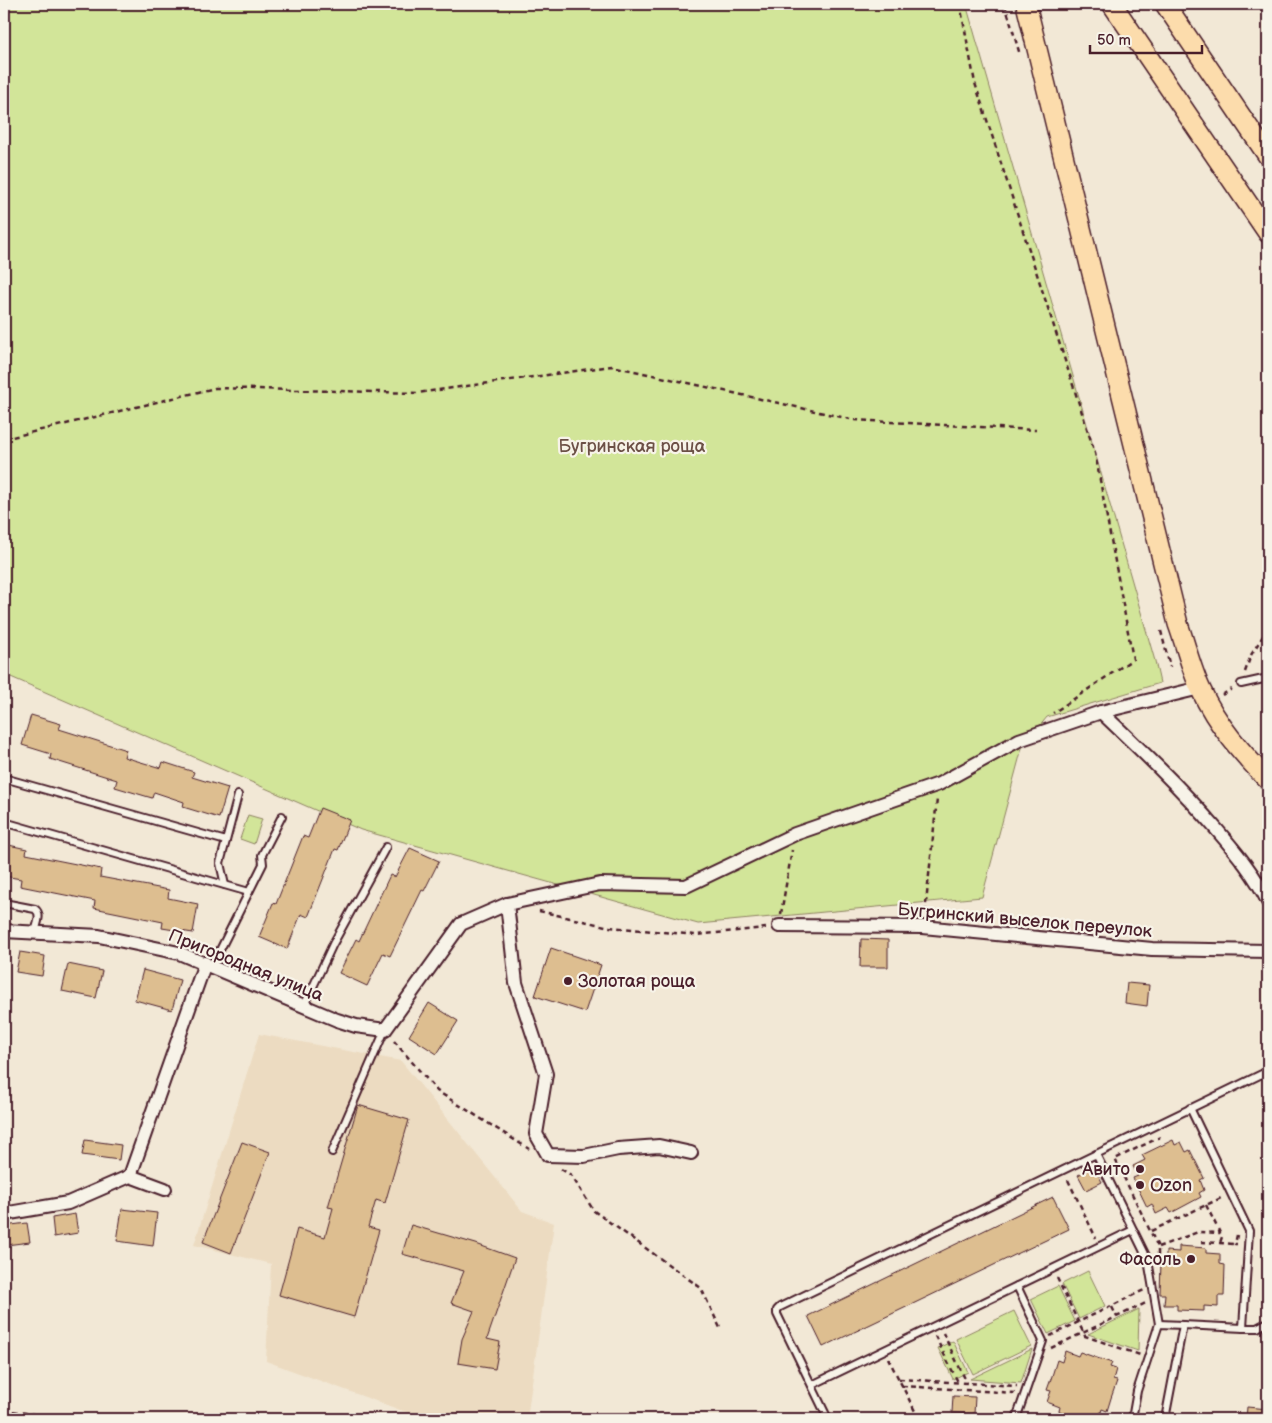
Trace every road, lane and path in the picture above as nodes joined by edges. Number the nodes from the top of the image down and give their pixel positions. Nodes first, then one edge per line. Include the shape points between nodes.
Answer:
1 (960, 4) edge
2 (1026, 4) edge
3 (1112, 4) edge
4 (1165, 4) edge
5 (1268, 156) edge
6 (1268, 232) edge
7 (1036, 430) dead end
8 (4, 439) edge
9 (1268, 628) edge
10 (1268, 678) edge
11 (1241, 684) junction
12 (1204, 696) junction
13 (1101, 712) junction
14 (1041, 732) junction
15 (4, 778) edge
16 (1268, 780) edge
17 (939, 784) junction
18 (238, 795) dead end
19 (282, 816) dead end
20 (4, 822) edge
21 (795, 834) junction
22 (226, 841) junction
23 (386, 847) dead end
24 (225, 885) junction
25 (249, 892) junction
26 (1268, 902) edge
27 (4, 903) edge
28 (507, 904) junction
29 (535, 910) dead end
30 (779, 926) junction
31 (923, 927) junction
32 (4, 930) edge
33 (35, 932) junction
34 (1268, 952) edge
35 (208, 965) junction
36 (304, 1006) junction
37 (385, 1030) junction
38 (1268, 1071) edge
39 (1190, 1108) junction
40 (1164, 1135) dead end
41 (529, 1149) dead end
42 (332, 1152) dead end
43 (691, 1153) dead end
44 (1096, 1154) junction
45 (554, 1165) dead end
46 (1063, 1170) junction
47 (130, 1176) junction
48 (164, 1189) dead end
49 (1232, 1193) junction
50 (1206, 1205) junction
51 (4, 1214) edge
52 (1133, 1230) junction
53 (1151, 1231) junction
54 (1220, 1233) junction
55 (1137, 1238) junction
56 (1201, 1242) dead end
57 (1220, 1243) junction
58 (1235, 1244) dead end
59 (1100, 1246) junction
60 (1158, 1247) junction
61 (1157, 1262) dead end
62 (1052, 1269) junction
63 (1017, 1286) junction
64 (1152, 1286) junction
65 (1155, 1298) junction
66 (1112, 1306) junction
67 (1117, 1317) junction
68 (1078, 1322) junction
69 (1268, 1322) edge
70 (938, 1324) junction
71 (1159, 1324) junction
72 (1183, 1325) junction
73 (931, 1328) junction
74 (1243, 1328) junction
75 (721, 1330) dead end
76 (1083, 1333) junction
77 (1042, 1340) junction
78 (884, 1350) junction
79 (1039, 1354) junction
80 (1136, 1354) dead end
81 (899, 1379) junction
82 (926, 1380) junction
83 (958, 1382) junction
84 (967, 1383) junction
85 (977, 1383) junction
86 (812, 1385) junction
87 (902, 1386) junction
88 (1028, 1386) junction
89 (931, 1388) junction
90 (981, 1391) junction
91 (1025, 1393) junction
92 (4, 1410) edge
93 (68, 1419) edge
94 (828, 1419) edge
95 (919, 1419) edge
96 (1016, 1419) edge
97 (1132, 1419) edge
98 (1165, 1419) edge

1 - 14 path via 975,83 1095,453 1133,659 1048,717
2 - 12 main road via 1178,624
3 - 6 main road
4 - 5 main road
7 - 8 path via 854,420 612,366 417,393 215,388
9 - 11 path via 1251,656
10 - 11 lane
11 - 12 path
12 - 13 street
12 - 16 main road via 1226,734
13 - 14 street
13 - 26 street via 1198,808 1235,851
14 - 17 street via 1019,740
15 - 22 lane
17 - 21 street
17 - 31 path
18 - 22 lane
19 - 25 lane via 262,855 263,864
20 - 24 lane
21 - 28 street via 686,886 600,884
21 - 30 path
22 - 24 lane via 220,862
23 - 36 lane via 333,944
24 - 25 lane
25 - 35 lane
27 - 33 lane via 38,911
28 - 37 street via 461,924
28 - 43 street via 516,983 546,1074 536,1134 548,1155 584,1156 659,1146
29 - 30 path via 610,927 696,935
30 - 31 street, Бугринский выселок переулок
31 - 34 street, Бугринский выселок переулок via 1152,949
32 - 33 street, Пригородная улица
33 - 35 street, Пригородная улица via 99,936 179,953
35 - 36 street, Пригородная улица
35 - 47 street
36 - 37 street, Пригородная улица via 356,1026
37 - 41 path via 437,1090
37 - 42 lane
38 - 39 lane
39 - 44 lane
39 - 49 lane
40 - 53 path via 1115,1159
44 - 46 lane
44 - 52 lane
45 - 75 path via 571,1176 594,1210 702,1288
46 - 59 path
46 - 86 lane via 780,1307 777,1314
47 - 48 street
47 - 51 street via 68,1203
49 - 50 path
49 - 74 lane via 1249,1231
50 - 53 path
50 - 54 path
52 - 55 lane
52 - 59 lane
53 - 55 path
53 - 60 path
54 - 57 path
54 - 60 path via 1198,1232
55 - 64 lane via 1148,1260
56 - 57 path
57 - 58 path
59 - 62 lane
60 - 61 path
62 - 63 lane
62 - 68 path
63 - 70 lane
63 - 77 lane
64 - 65 lane
64 - 66 path
65 - 67 path
65 - 71 lane
66 - 67 path
66 - 68 path
67 - 76 path
68 - 76 path
68 - 77 path
69 - 74 lane via 1257,1328
70 - 73 lane
70 - 84 path
71 - 72 lane
71 - 97 lane via 1137,1391
72 - 74 lane
72 - 98 lane
73 - 78 lane
73 - 83 path
76 - 79 path
76 - 80 path
77 - 79 lane
78 - 81 path
78 - 86 lane
79 - 88 lane
81 - 82 path
81 - 87 path
82 - 83 path
82 - 89 path
83 - 84 path
84 - 85 path
85 - 88 path
85 - 90 path
86 - 94 lane
87 - 89 path
87 - 95 path
88 - 91 lane
89 - 90 path
90 - 91 path
91 - 96 lane
92 - 93 path

